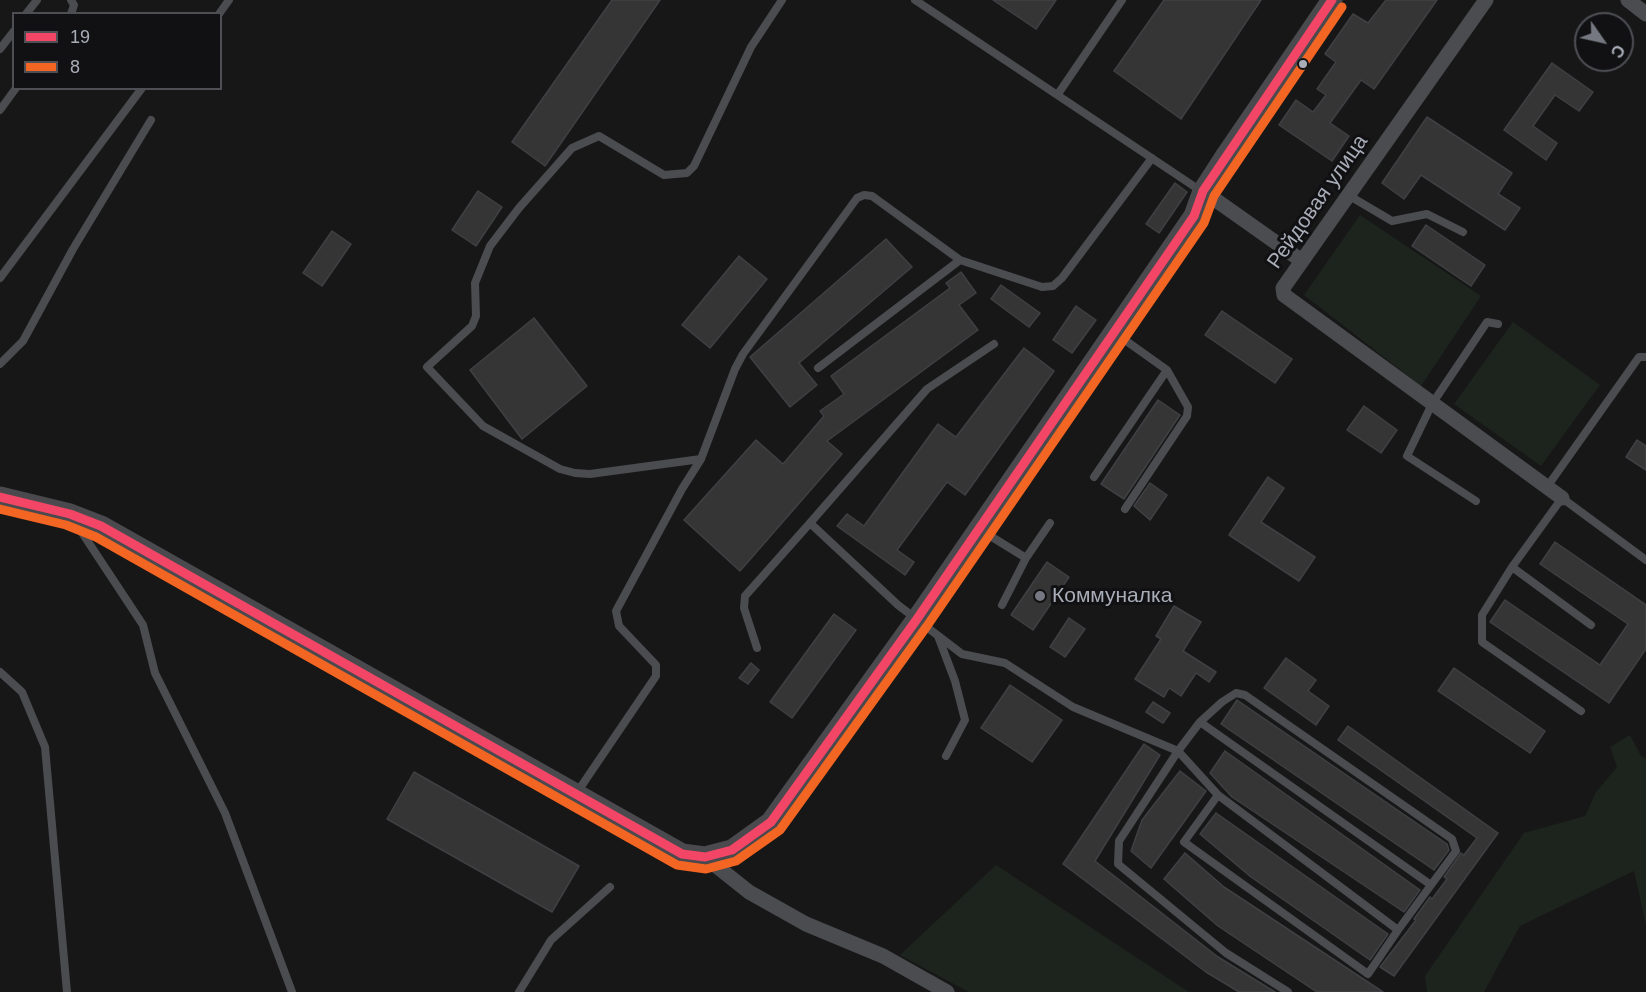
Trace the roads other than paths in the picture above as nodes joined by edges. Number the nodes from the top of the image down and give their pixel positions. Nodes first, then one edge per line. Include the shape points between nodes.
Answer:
1 (37, 0) edge
2 (782, 0) edge
3 (915, 0) edge
4 (1122, 0) edge
5 (1332, 0) edge
6 (1486, 0) edge
7 (1628, 0) edge
8 (28, 12) edge
9 (1646, 14) edge
10 (12, 34) edge
11 (0, 49) edge
12 (15, 90) edge
13 (141, 90) edge
14 (1058, 94) junction
15 (0, 110) edge
16 (151, 120) dead end
17 (1152, 158) junction
18 (1203, 191) junction
19 (1348, 195) junction
20 (1464, 232) dead end
21 (960, 261) junction
22 (1302, 261) junction
23 (0, 278) edge
24 (1498, 324) dead end
25 (1114, 332) junction
26 (994, 344) dead end
27 (1646, 357) edge
28 (0, 364) edge
29 (818, 368) dead end
30 (1167, 370) junction
31 (1432, 404) junction
32 (701, 459) junction
33 (1094, 477) dead end
34 (1547, 488) junction
35 (0, 497) edge
36 (1562, 498) junction
37 (1476, 501) dead end
38 (1125, 509) dead end
39 (70, 514) junction
40 (810, 523) junction
41 (1050, 523) dead end
42 (980, 529) junction
43 (1026, 558) junction
44 (1646, 560) edge
45 (1512, 567) junction
46 (1002, 605) dead end
47 (917, 619) junction
48 (1591, 625) dead end
49 (937, 634) junction
50 (757, 648) dead end
51 (0, 672) edge
52 (1581, 711) dead end
53 (1200, 722) junction
54 (1178, 751) junction
55 (946, 756) dead end
56 (576, 794) junction
57 (1218, 795) junction
58 (705, 857) junction
59 (1431, 885) junction
60 (610, 887) dead end
61 (1398, 930) junction
62 (67, 992) edge
63 (291, 992) edge
64 (519, 992) edge
65 (947, 992) edge
66 (1288, 992) edge

1 - 8 lane
2 - 32 lane via 751,47 694,166 687,173 664,175 599,136 572,148 490,246 475,283 476,316 472,326 427,367 483,426 560,469 590,474
3 - 14 lane
4 - 14 lane
5 - 18 main road
6 - 19 street, Рейдовая улица
7 - 9 street
10 - 11 lane
12 - 15 lane
13 - 23 lane
14 - 17 lane
16 - 28 lane via 23,341
17 - 18 lane
17 - 21 lane via 1053,286 1042,287
18 - 22 street
18 - 25 main road via 1194,216
19 - 20 lane via 1392,221 1426,214
19 - 22 street, Рейдовая улица
21 - 29 lane
21 - 32 lane via 872,196 857,198 743,354
22 - 31 street, Рейдовая улица via 1283,288 1284,295
24 - 31 lane via 1487,322
25 - 30 lane
25 - 42 main road
26 - 40 lane via 927,389
27 - 34 lane via 1639,357
30 - 33 lane
30 - 38 lane via 1188,407 1187,416
31 - 34 street, Рейдовая улица
31 - 37 lane via 1407,456
32 - 56 lane via 616,611 619,626 656,665 656,676
34 - 36 street, Рейдовая улица
35 - 39 main road
36 - 44 lane
36 - 45 lane
39 - 56 main road via 101,526
39 - 63 lane via 143,625 155,673 225,813
40 - 47 lane
40 - 50 lane via 745,596 744,608
41 - 43 lane
42 - 43 lane
42 - 47 main road
43 - 46 lane
45 - 48 lane
45 - 52 lane via 1482,615 1482,642
47 - 49 lane
47 - 58 main road via 771,822 732,850
49 - 54 lane via 962,654 1005,663 1073,707
49 - 55 lane via 965,720
51 - 62 lane via 22,692 45,747
53 - 54 lane
53 - 59 lane
53 - 59 lane via 1236,693 1245,696 1452,839 1456,851
54 - 57 lane
54 - 66 lane via 1119,841 1118,864 1226,953
56 - 58 main road via 682,854
57 - 61 lane
57 - 61 lane via 1184,842 1368,974
58 - 65 street via 749,892 806,924 882,956
59 - 61 lane
60 - 64 lane via 551,940

